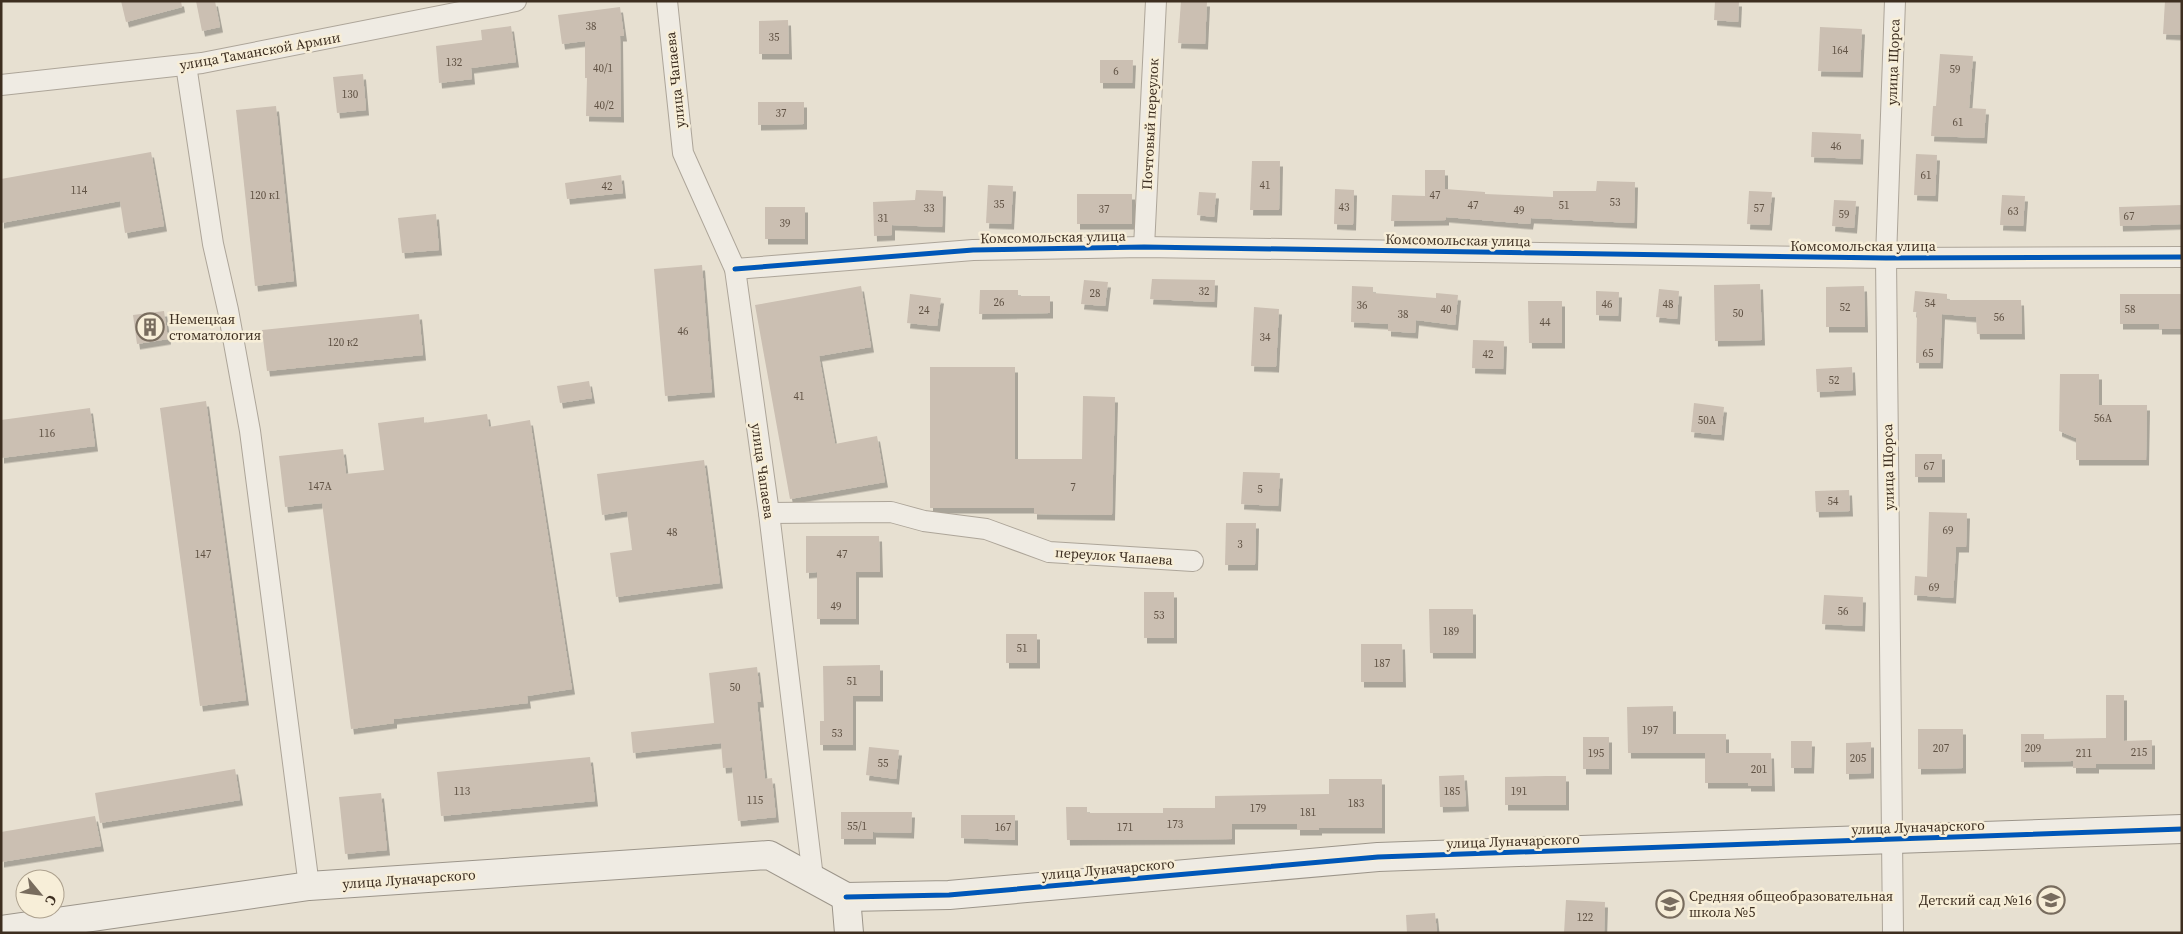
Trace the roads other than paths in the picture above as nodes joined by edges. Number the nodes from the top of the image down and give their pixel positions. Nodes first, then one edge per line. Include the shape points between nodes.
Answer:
1 (516, 1) edge
2 (667, 1) edge
3 (1156, 1) edge
4 (1895, 1) edge
5 (186, 65) junction
6 (1, 86) edge
7 (1144, 247) junction
8 (2182, 257) edge
9 (1886, 258) junction
10 (735, 269) junction
11 (769, 513) junction
12 (1194, 561) dead end
13 (2182, 828) edge
14 (1891, 839) junction
15 (813, 878) junction
16 (309, 886) junction
17 (846, 897) junction
18 (1, 930) edge
19 (849, 933) edge
20 (1894, 933) edge

1 - 5 street, улица Таманской Армии
2 - 10 street, улица Чапаева via 683,153
3 - 7 street, Почтовый переулок
4 - 9 street, улица Щорса
5 - 6 street, улица Таманской Армии
5 - 16 street via 213,244 250,431
7 - 9 street, Комсомольская улица
7 - 10 street, Комсомольская улица via 973,250
8 - 9 street, Комсомольская улица
9 - 14 street, улица Щорса
10 - 11 street, улица Чапаева
11 - 12 street, переулок Чапаева via 891,512 924,521 986,529 1049,552
11 - 15 street, улица Чапаева
13 - 14 street, улица Луначарского
14 - 17 street, улица Луначарского via 1378,858 949,895
14 - 20 street, улица Щорса
15 - 16 street, улица Луначарского via 769,855
15 - 17 street
16 - 18 street, улица Луначарского
17 - 19 street

